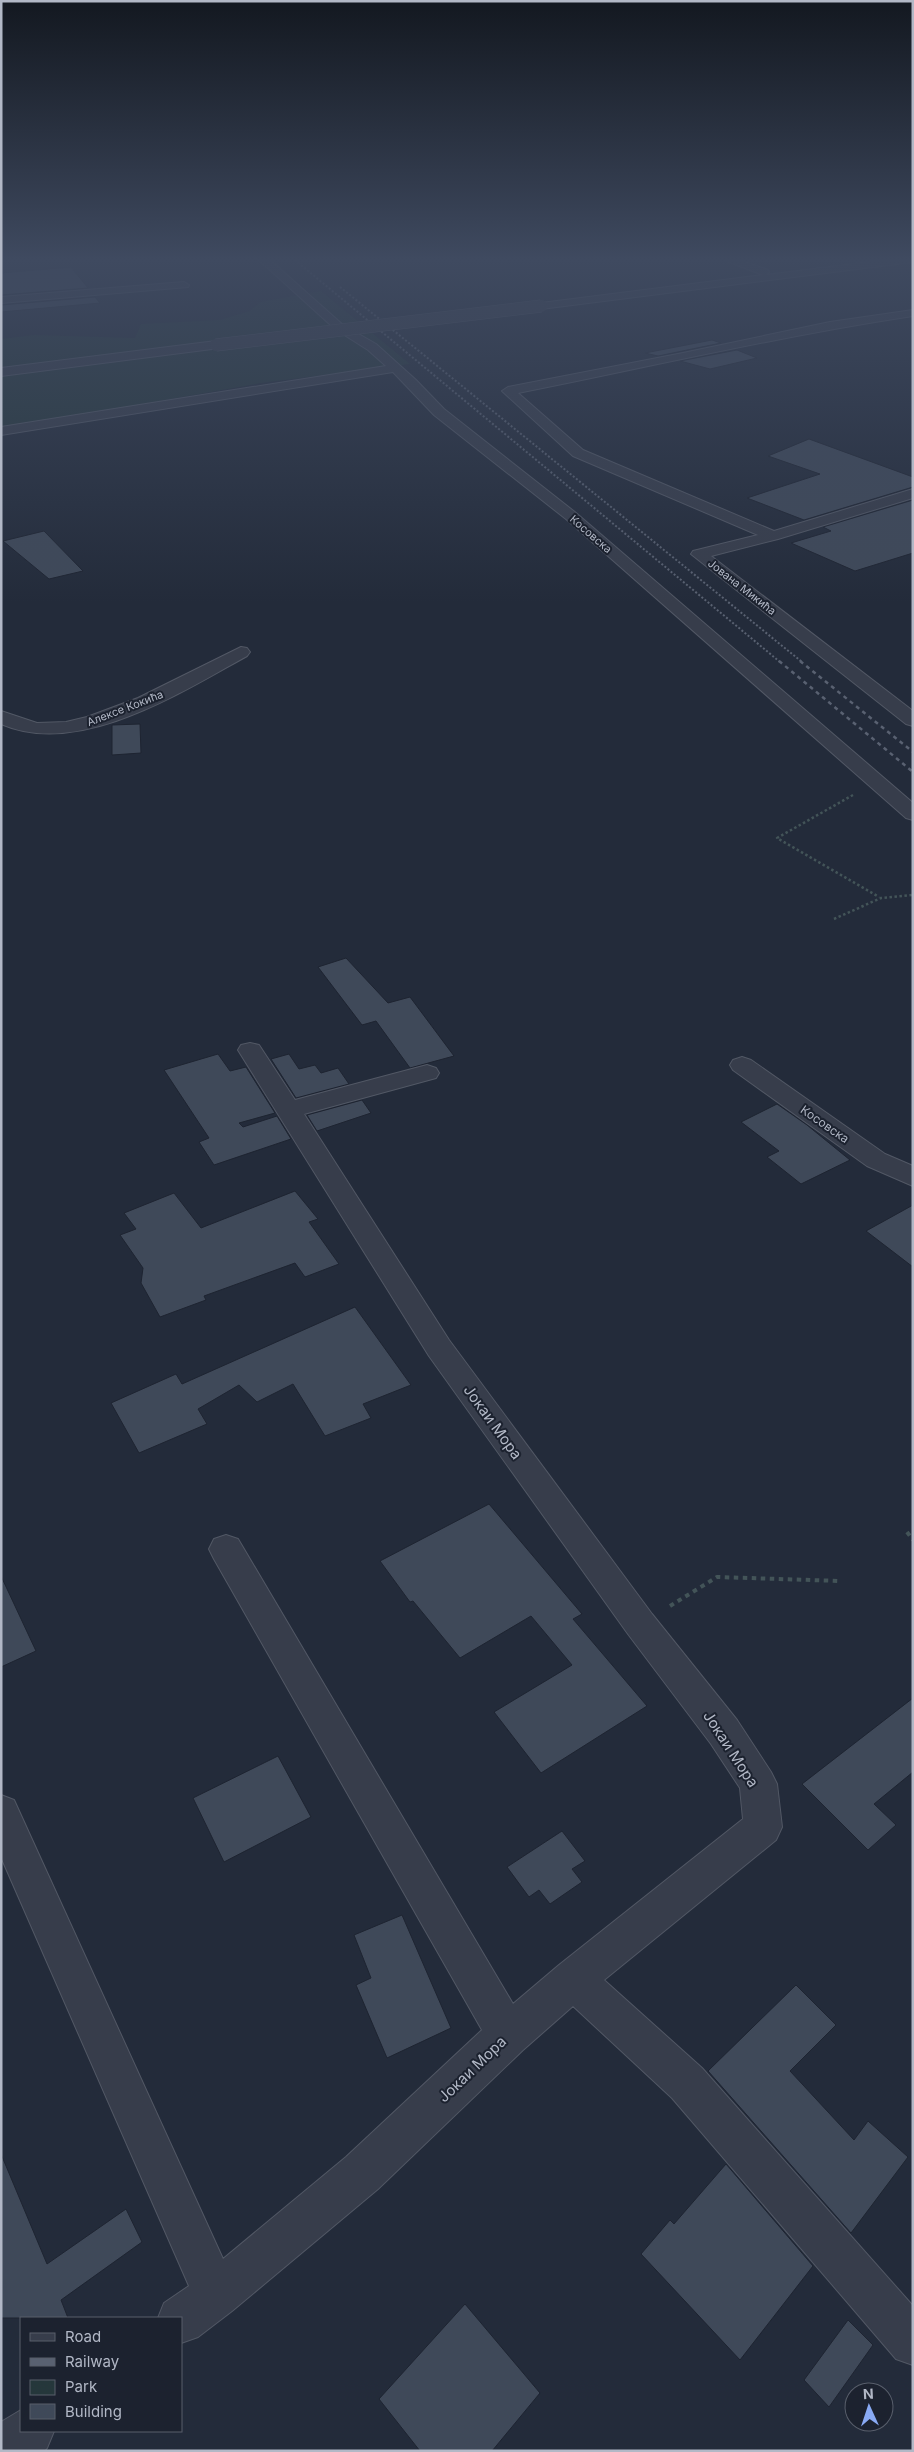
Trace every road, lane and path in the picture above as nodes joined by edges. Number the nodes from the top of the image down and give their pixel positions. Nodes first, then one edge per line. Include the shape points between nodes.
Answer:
1 (353, 374) edge
2 (401, 374) edge
3 (593, 374) edge
4 (1, 431) edge
5 (913, 493) edge
6 (773, 536) junction
7 (241, 652) dead end
8 (1, 717) edge
9 (913, 720) edge
10 (876, 782) junction
11 (913, 814) edge
12 (913, 896) edge
13 (879, 898) junction
14 (834, 919) dead end
15 (250, 1050) dead end
16 (742, 1065) dead end
17 (427, 1074) dead end
18 (289, 1110) junction
19 (913, 1177) edge
20 (906, 1532) dead end
21 (913, 1540) edge
22 (226, 1549) dead end
23 (841, 1581) dead end
24 (640, 1624) junction
25 (1, 1813) edge
26 (573, 1979) junction
27 (508, 2035) junction
28 (216, 2294) junction
29 (182, 2319) edge
30 (913, 2342) edge
31 (29, 2432) edge
32 (3, 2451) edge

1 - 4 street
2 - 10 street, Косовска via 439,412 571,516
3 - 6 street via 508,391 578,453
5 - 6 street, Јована Микића
6 - 9 street, Јована Микића via 699,554
7 - 8 street, Алексе Кокића via 166,693 90,722 65,728 39,729
10 - 11 street, Косовска
10 - 13 path via 777,838
12 - 13 path via 893,894
13 - 14 path
15 - 18 street, Јокаи Мора
16 - 19 street, Косовска via 876,1160
17 - 18 street
18 - 24 street, Јокаи Мора via 439,1348
20 - 21 path
22 - 27 street
23 - 24 path via 717,1578
24 - 26 street, Јокаи Мора via 724,1732 758,1784 763,1826
25 - 28 street
26 - 27 street, Јокаи Мора
26 - 30 street via 687,2083
27 - 28 street, Јокаи Мора via 362,2173
28 - 29 street, Јокаи Мора
31 - 32 street

